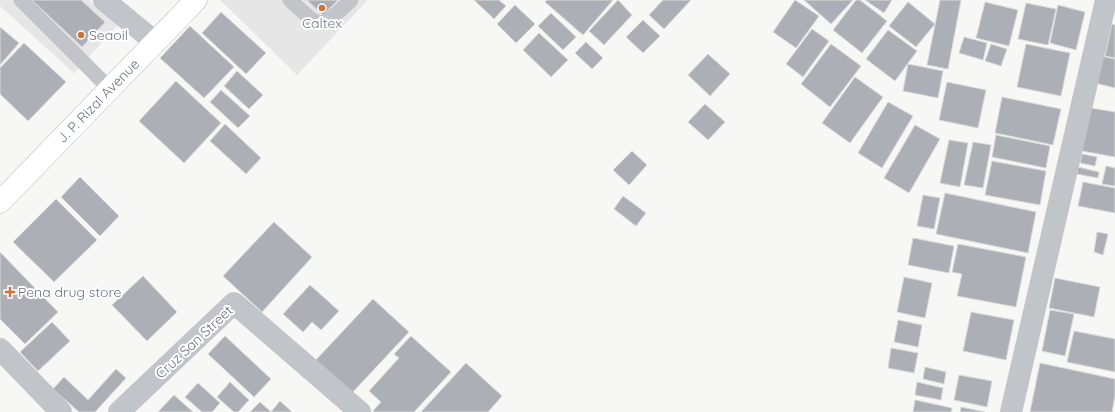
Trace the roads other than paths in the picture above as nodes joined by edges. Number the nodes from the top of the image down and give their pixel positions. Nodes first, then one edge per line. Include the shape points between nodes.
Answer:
1 (21, 0) edge
2 (104, 0) edge
3 (196, 0) edge
4 (290, 0) edge
5 (351, 0) edge
6 (1106, 0) edge
7 (155, 42) junction
8 (110, 89) junction
9 (0, 202) edge
10 (0, 349) edge
11 (61, 412) edge
12 (119, 412) edge
13 (360, 412) edge
14 (1011, 412) edge

1 - 8 lane
2 - 7 street
3 - 7 main road, J. P. Rizal Avenue
4 - 5 lane via 313,22 322,24 334,17
6 - 14 street
7 - 8 main road, J. P. Rizal Avenue
8 - 9 main road, J. P. Rizal Avenue
10 - 11 street
12 - 13 street, Cruz San Street via 234,302

